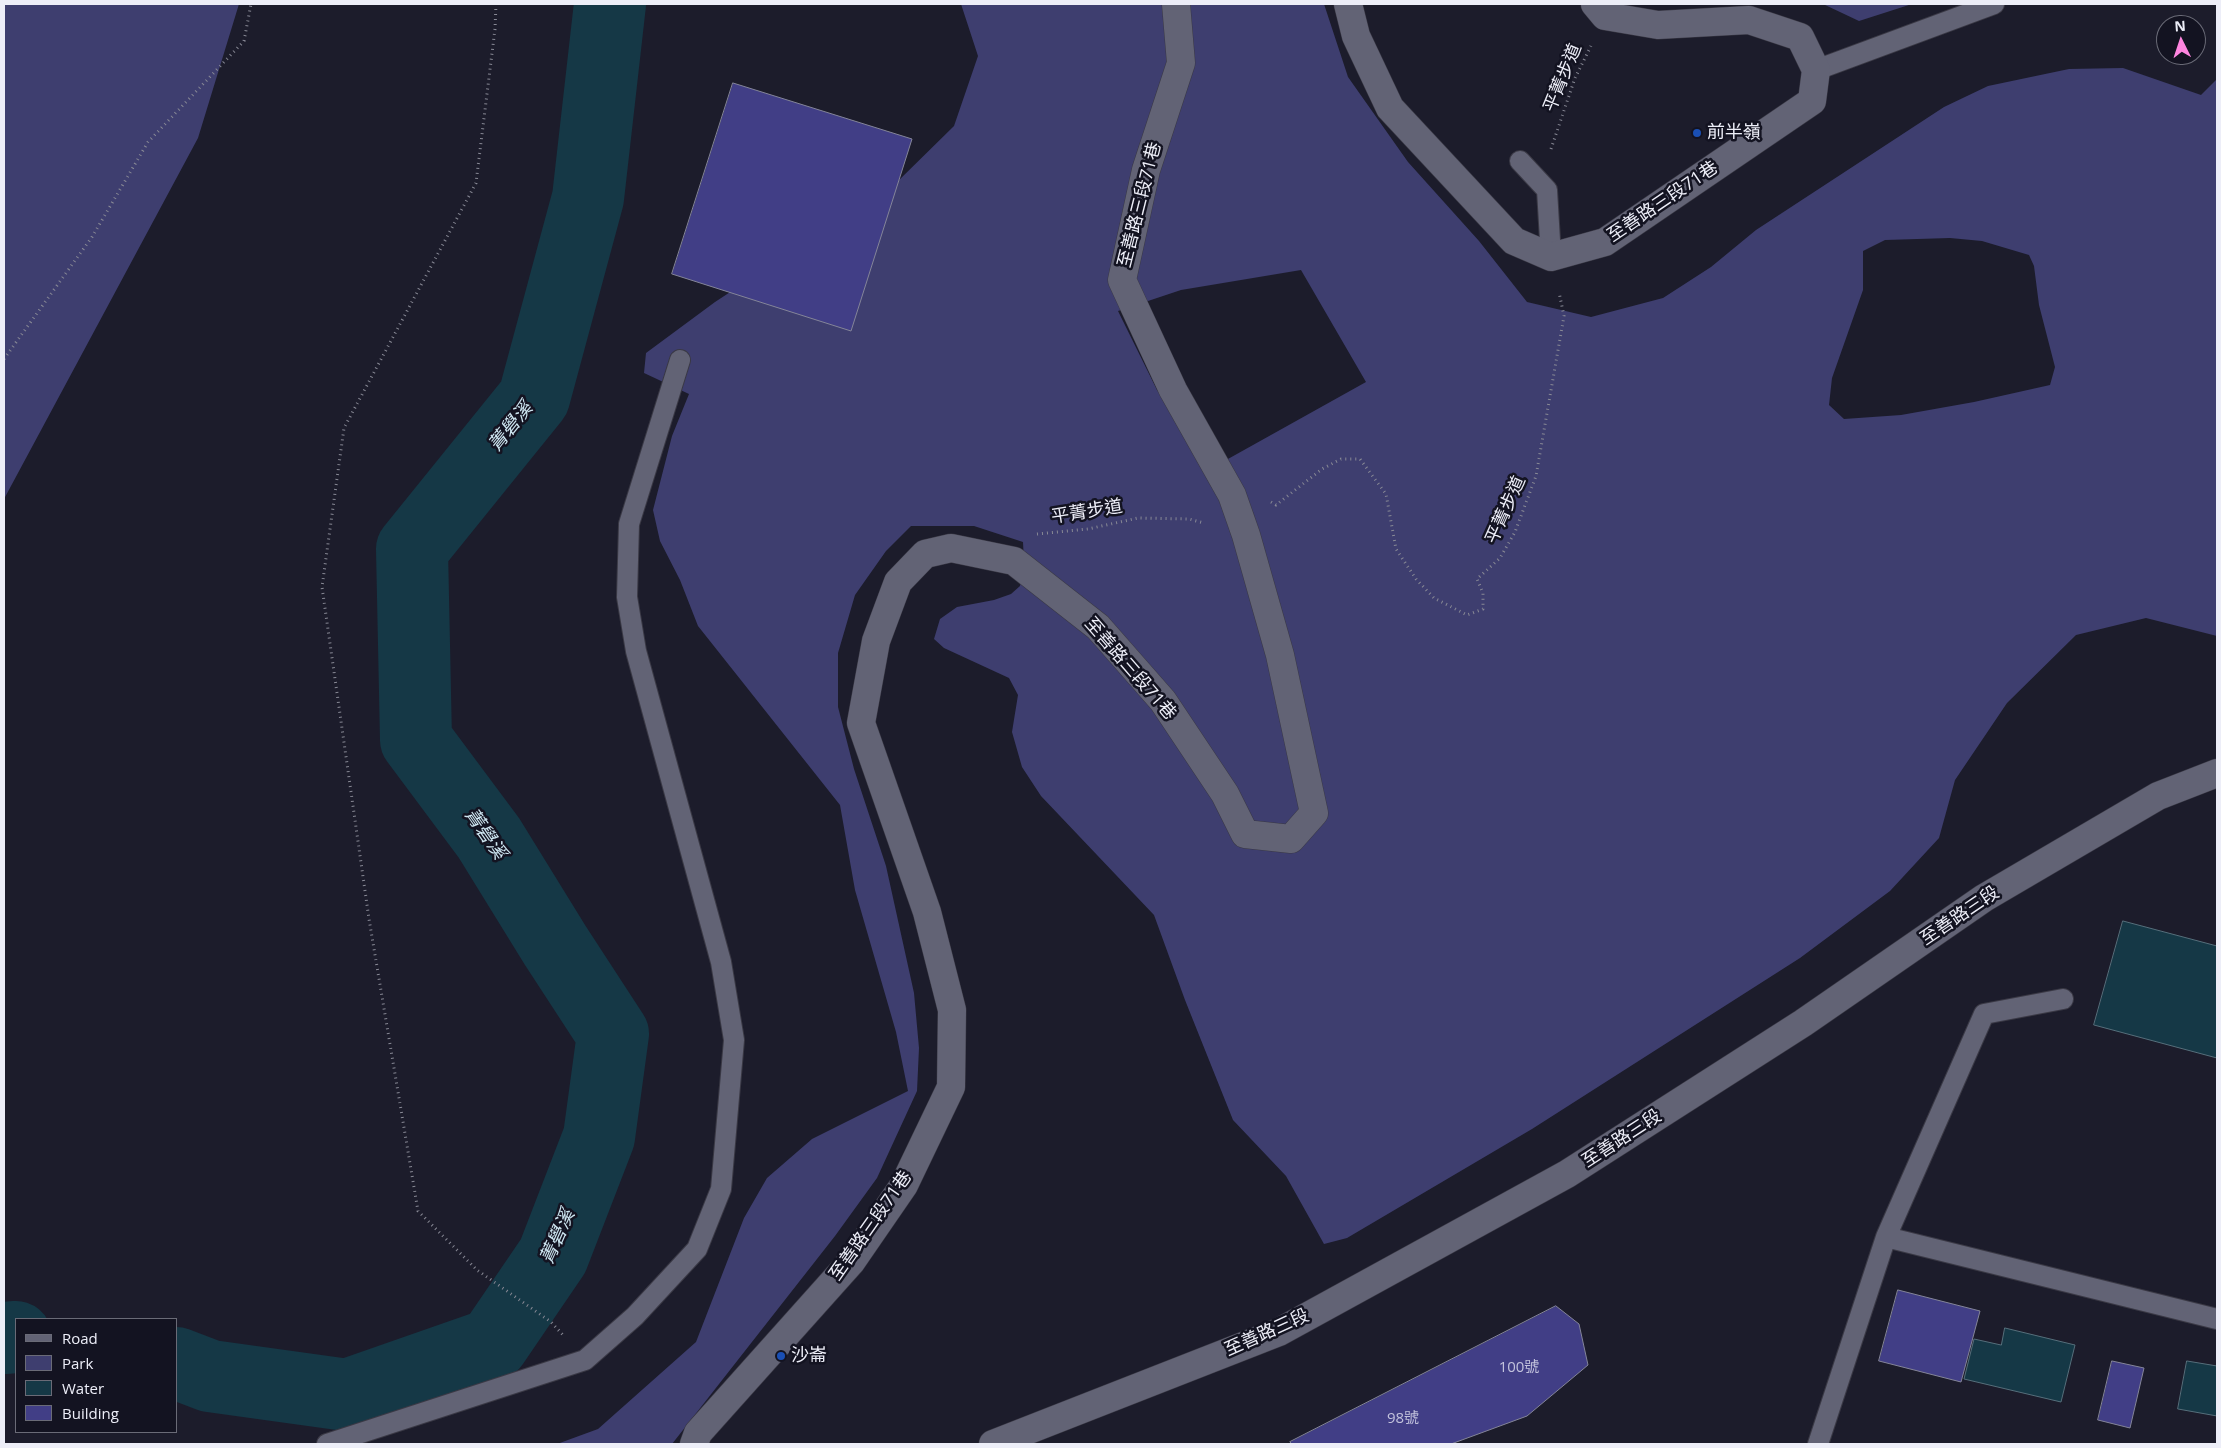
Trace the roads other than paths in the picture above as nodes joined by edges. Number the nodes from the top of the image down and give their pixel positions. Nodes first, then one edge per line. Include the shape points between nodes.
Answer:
1 (1176, 4) edge
2 (1348, 4) edge
3 (1994, 4) edge
4 (1600, 10) edge
5 (1816, 70) junction
6 (1520, 161) dead end
7 (1552, 257) junction
8 (680, 360) dead end
9 (2217, 773) edge
10 (2063, 999) dead end
11 (1886, 1237) junction
12 (2217, 1319) edge
13 (327, 1444) edge
14 (694, 1444) edge
15 (993, 1444) edge
16 (1818, 1444) edge

1 - 14 street, 至善路三段71巷 via 1181,63 1146,170 1122,280 1173,390 1232,495 1280,655 1314,812 1291,839 1245,834 1225,794 1162,700 1098,627 1014,561 951,548 925,554 898,582 876,641 861,723 927,912 952,1010 951,1087 904,1184 851,1262 698,1433
2 - 7 street via 1356,36 1390,108 1514,241
3 - 5 lane
4 - 5 street via 1658,25 1749,20 1800,37
5 - 7 street, 至善路三段71巷 via 1812,101 1605,242
6 - 7 lane via 1547,190
8 - 13 lane via 629,524 627,597 636,651 721,962 734,1040 721,1189 697,1249 635,1316 585,1360
9 - 15 street, 至善路三段 via 2158,796 1984,898 1803,1023 1550,1184 1279,1332
10 - 11 lane via 1984,1014
11 - 12 lane
11 - 16 lane

